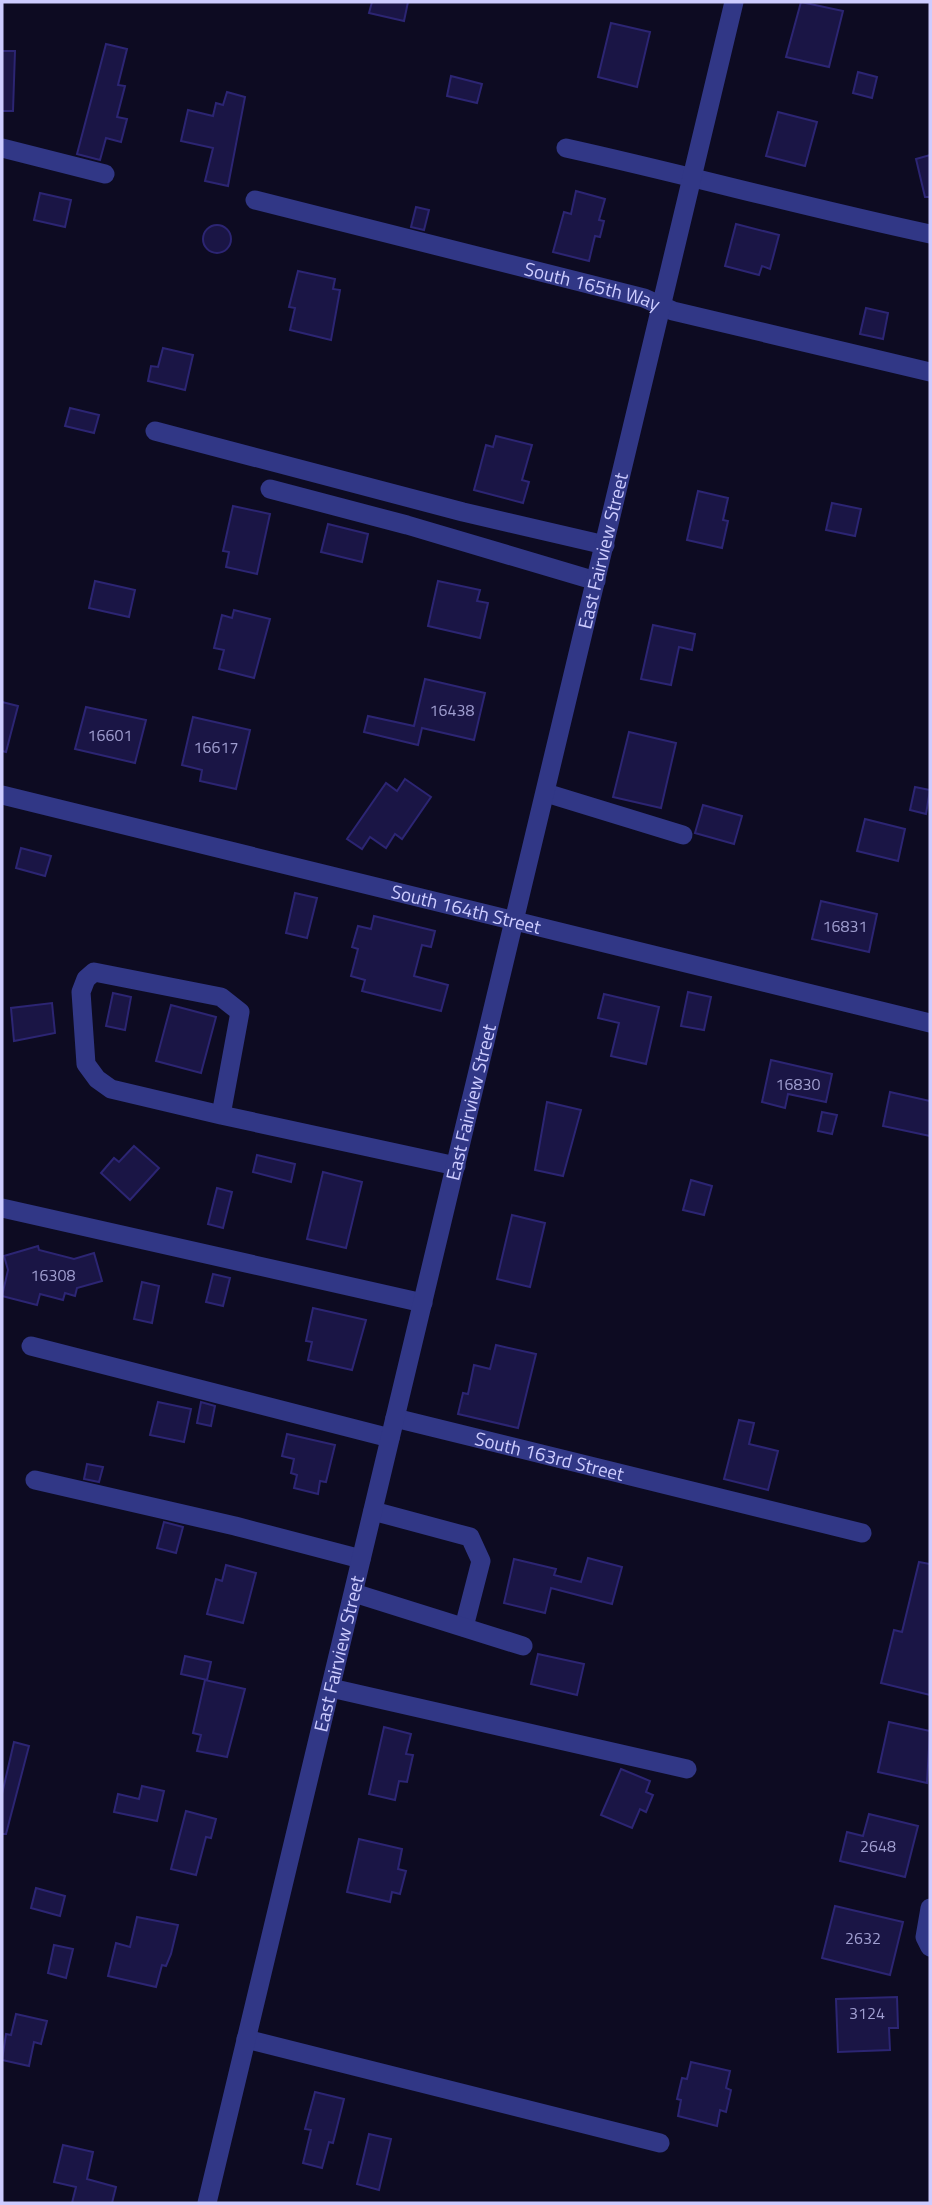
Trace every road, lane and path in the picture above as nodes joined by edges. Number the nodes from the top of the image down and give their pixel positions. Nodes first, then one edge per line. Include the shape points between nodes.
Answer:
1 (734, 2) edge
2 (2, 148) edge
3 (566, 148) dead end
4 (106, 174) dead end
5 (693, 176) junction
6 (255, 200) dead end
7 (930, 234) edge
8 (662, 306) junction
9 (930, 372) edge
10 (155, 430) dead end
11 (270, 489) dead end
12 (605, 545) junction
13 (596, 581) junction
14 (545, 793) junction
15 (2, 794) edge
16 (683, 835) dead end
17 (515, 921) junction
18 (930, 1023) edge
19 (221, 1115) junction
20 (456, 1166) junction
21 (2, 1208) edge
22 (423, 1303) junction
23 (31, 1346) dead end
24 (396, 1418) junction
25 (390, 1438) junction
26 (34, 1480) dead end
27 (373, 1511) junction
28 (862, 1533) dead end
29 (361, 1559) junction
30 (354, 1593) junction
31 (464, 1627) junction
32 (523, 1646) dead end
33 (331, 1688) junction
34 (687, 1769) dead end
35 (930, 1908) edge
36 (929, 1946) edge
37 (246, 2039) junction
38 (660, 2143) dead end
39 (207, 2203) edge

1 - 5 street, East Fairview Street
2 - 4 street
3 - 5 street
5 - 7 street via 841,216
5 - 8 street, East Fairview Street
6 - 8 street, South 165th Way
8 - 9 street, South 165th Way
8 - 12 street, East Fairview Street
10 - 12 street
11 - 13 street
12 - 13 street, East Fairview Street
13 - 14 street, East Fairview Street
14 - 16 street
14 - 17 street, East Fairview Street
15 - 17 street, South 164th Street
17 - 18 street, South 164th Street
17 - 20 street, East Fairview Street
19 - 19 street via 240,1012 221,997 94,972 86,979 81,992 86,1064 97,1079 111,1089
19 - 20 street
20 - 22 street, East Fairview Street
21 - 22 street
22 - 24 street, East Fairview Street
23 - 25 street
24 - 25 street, East Fairview Street
24 - 28 street, South 163rd Street
25 - 27 street, East Fairview Street
26 - 29 street
27 - 29 street, East Fairview Street
27 - 31 street via 470,1537 481,1561
29 - 30 street, East Fairview Street
30 - 31 street
30 - 33 street, East Fairview Street
31 - 32 street
33 - 34 street
33 - 37 street, East Fairview Street
35 - 36 street via 925,1937
37 - 38 street
37 - 39 street, East Fairview Street

